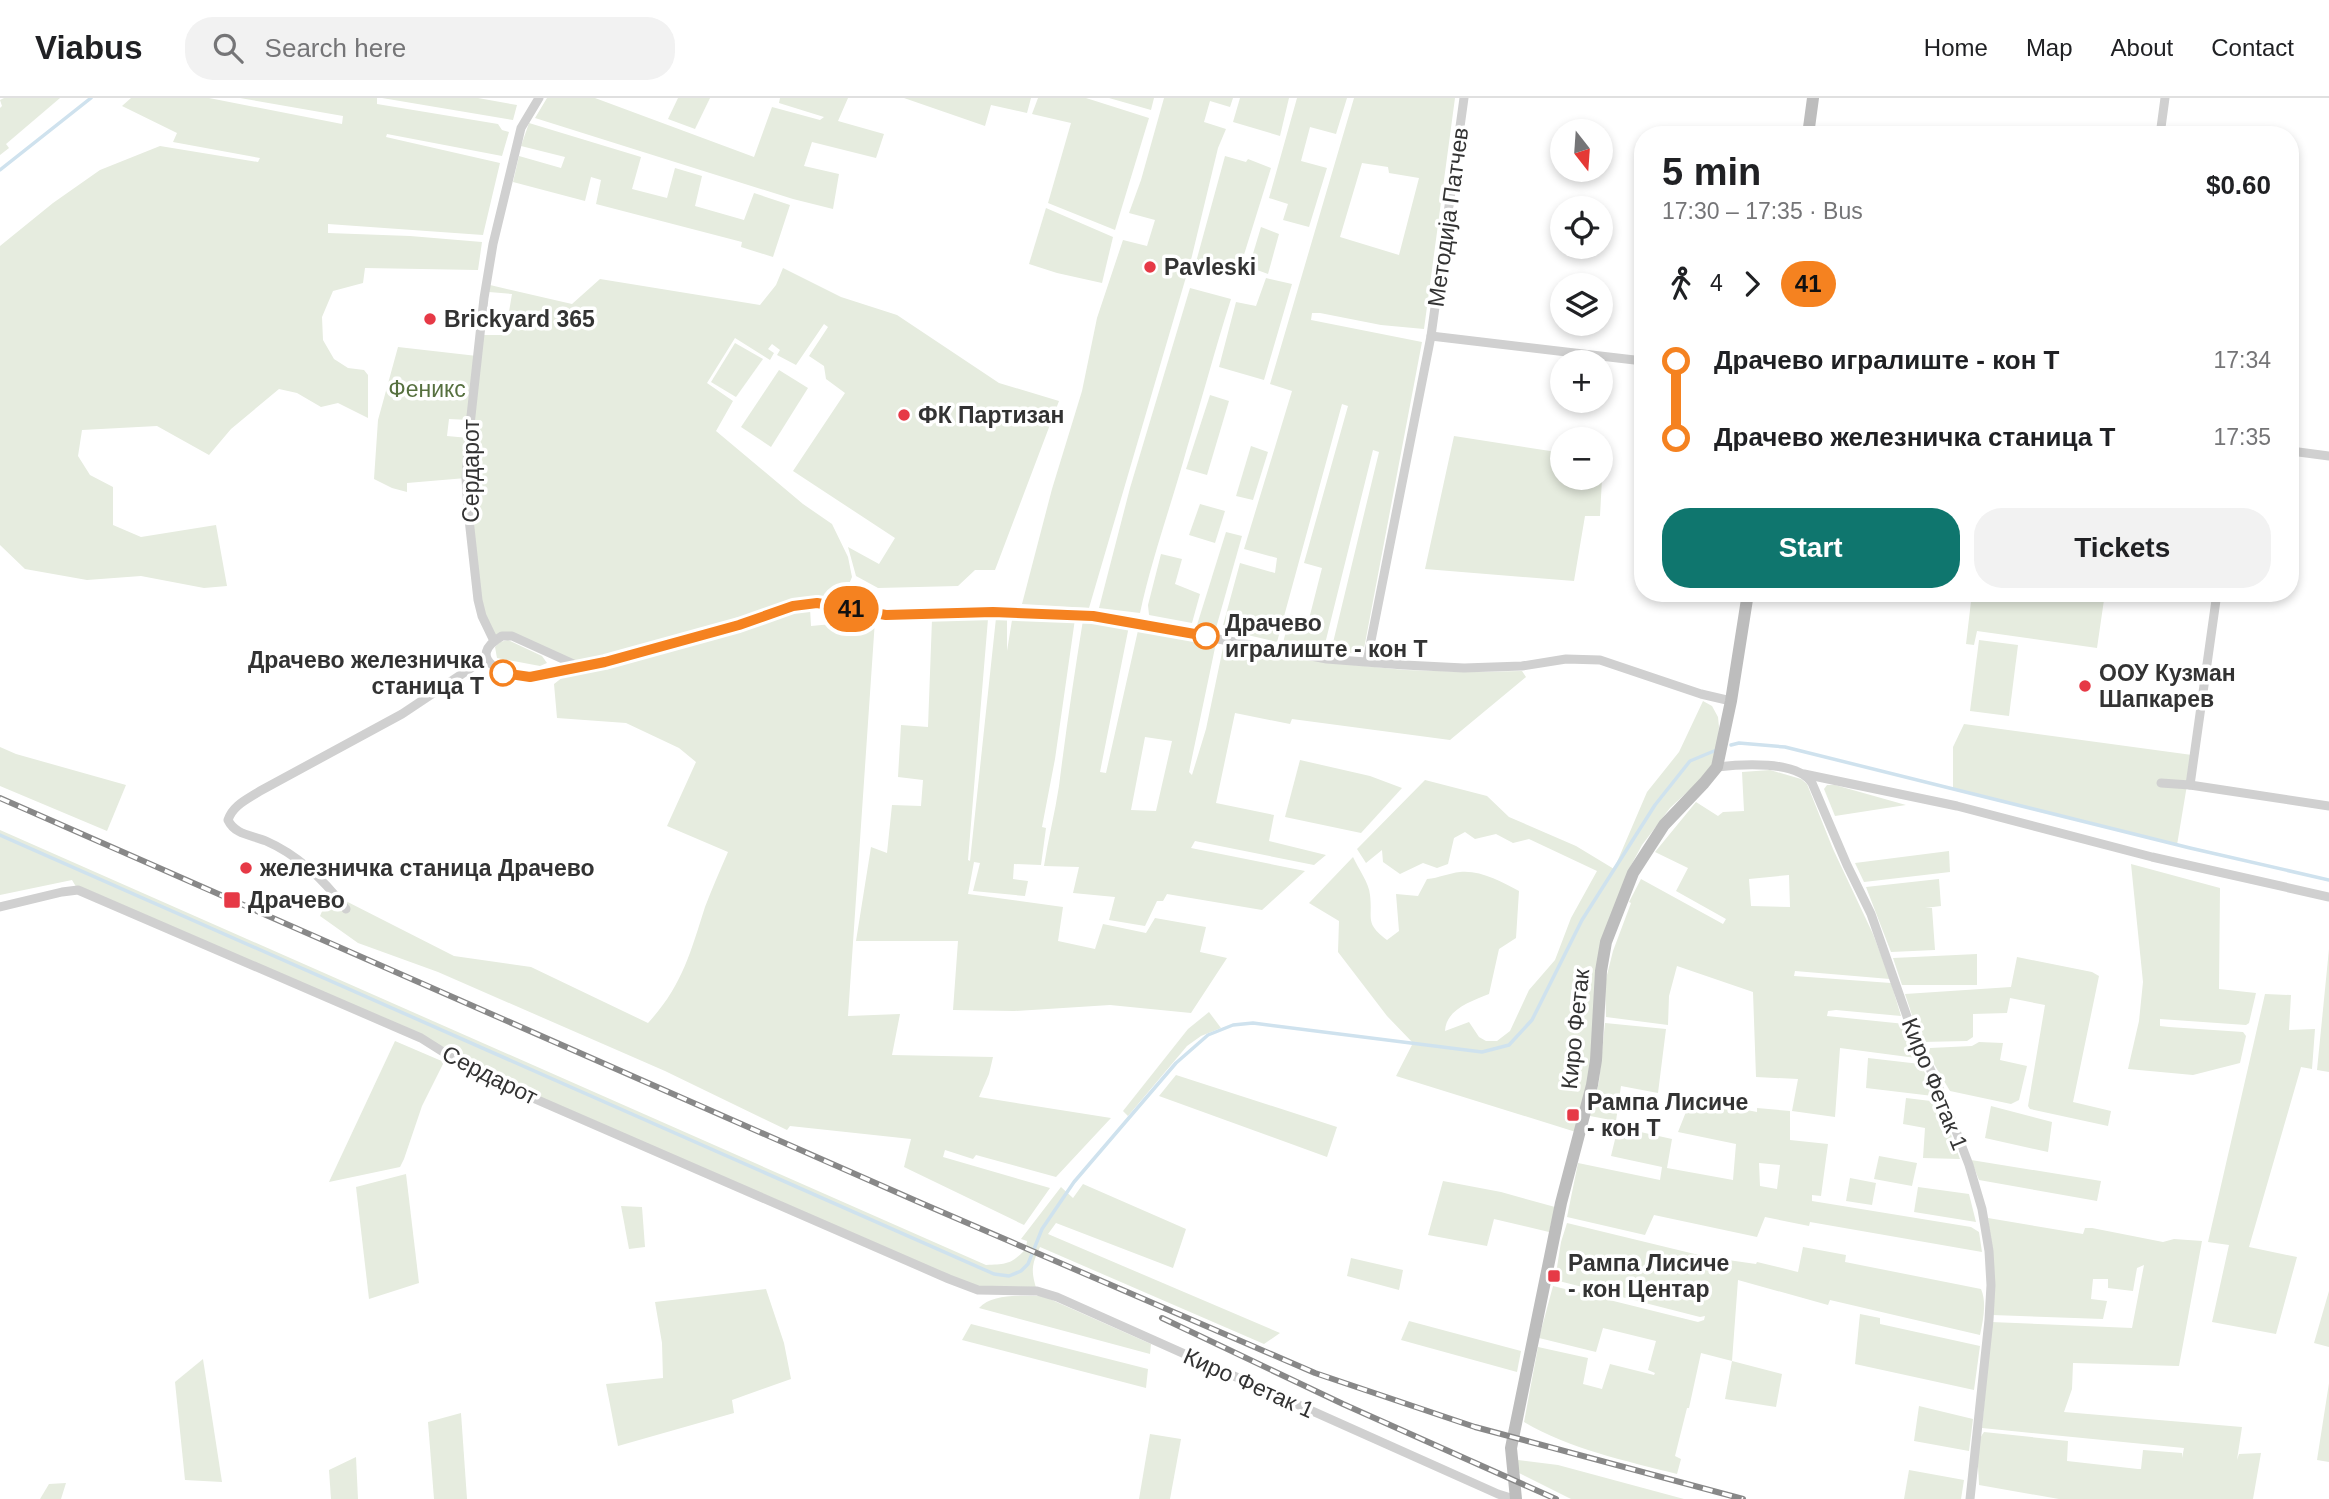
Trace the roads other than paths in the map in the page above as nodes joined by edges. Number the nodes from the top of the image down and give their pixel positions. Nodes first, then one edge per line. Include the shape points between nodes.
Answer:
1 (539, 98) edge
2 (1464, 98) edge
3 (1813, 98) edge
4 (2165, 98) edge
5 (1809, 126) edge
6 (2161, 126) edge
7 (1431, 336) junction
8 (1634, 360) edge
9 (2299, 452) edge
10 (2329, 456) edge
11 (1747, 602) edge
12 (2216, 602) edge
13 (494, 641) junction
14 (486, 658) junction
15 (1367, 661) junction
16 (578, 666) junction
17 (1731, 701) junction
18 (1717, 767) junction
19 (1803, 774) junction
20 (2161, 783) dead end
21 (2190, 785) junction
22 (2329, 806) edge
23 (2329, 897) edge
24 (0, 907) edge
25 (346, 909) dead end
26 (978, 1290) joint
27 (1514, 1480) junction
28 (1498, 1494) junction
29 (1515, 1499) edge
30 (1970, 1499) edge

1 - 13 street, Сердарот via 521,128 493,244 469,434 466,478 478,600
2 - 7 street, Методија Патчев
3 - 5 main road
4 - 6 street
7 - 8 street
7 - 15 street, Методија Патчев
9 - 10 street
11 - 17 main road, Киро Фетак
12 - 21 street
13 - 14 street
13 - 16 street via 512,636
14 - 16 street via 503,673 530,677
14 - 25 street via 402,714 260,791 230,813 232,827 285,851 333,890
15 - 16 street via 1302,655 1093,616 993,612 886,615 817,603
15 - 17 street via 1464,668 1600,660
17 - 18 main road, Киро Фетак
18 - 19 street via 1755,764
18 - 27 main road, Киро Фетак via 1664,825 1633,873 1610,928 1601,971 1592,1085 1561,1203 1517,1415 1511,1448
19 - 23 street via 1958,806
19 - 30 street, Киро Фетак 1 via 1812,783 1871,914 1982,1209 1991,1285
20 - 21 street
21 - 22 street
24 - 26 street, Сердарот via 78,890 421,1038 478,1074
26 - 28 street, Киро Фетак 1 via 1037,1291 1057,1297
27 - 28 street via 1507,1491
27 - 29 main road, Киро Фетак
28 - 29 street, Киро Фетак 1

